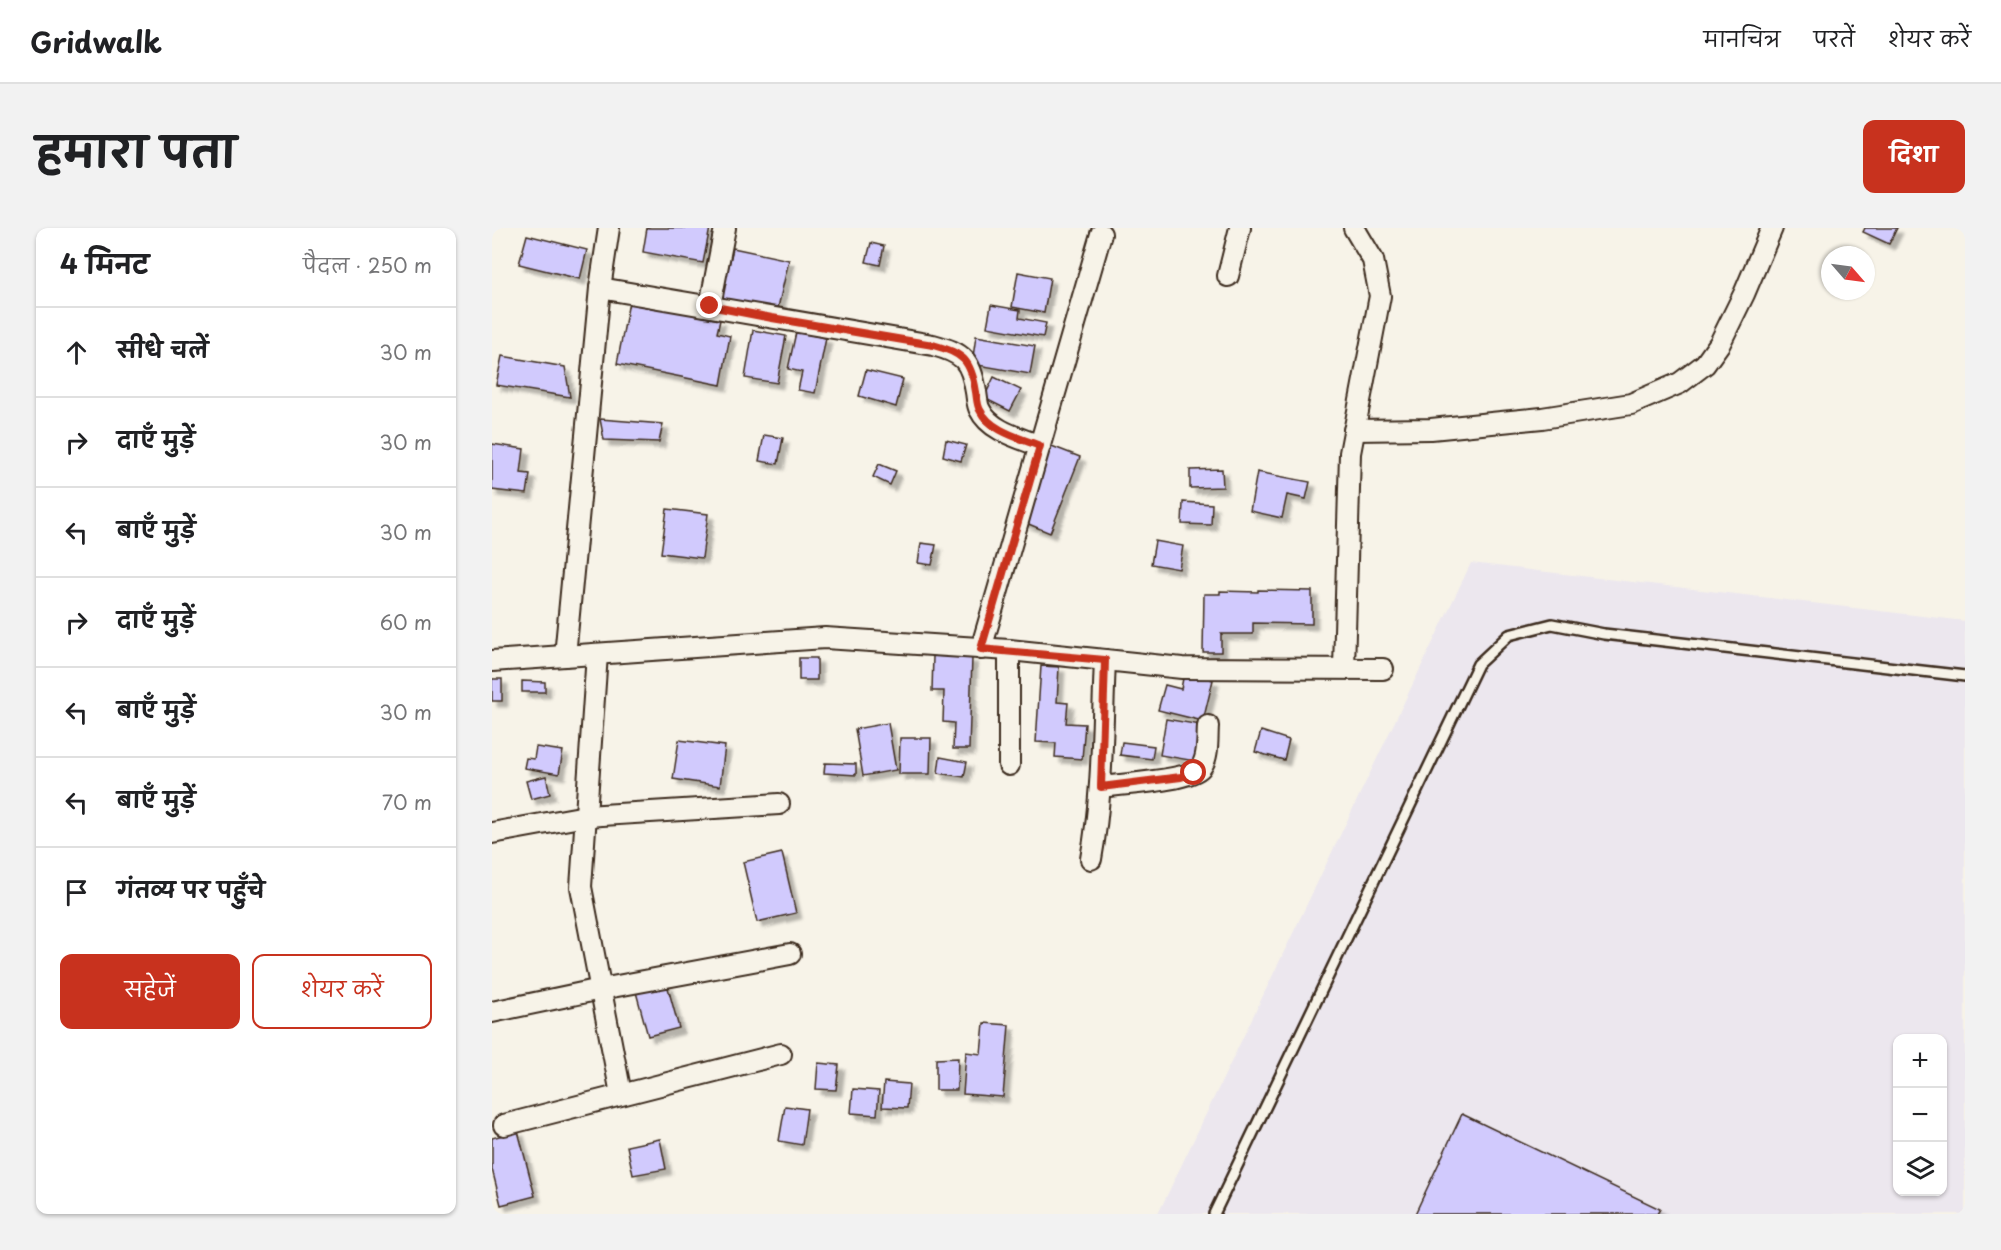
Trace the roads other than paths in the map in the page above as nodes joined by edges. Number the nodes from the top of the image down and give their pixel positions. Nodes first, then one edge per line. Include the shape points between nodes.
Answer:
1 (609, 228) edge
2 (725, 228) edge
3 (1240, 228) edge
4 (1354, 228) edge
5 (1772, 228) edge
6 (1101, 234) dead end
7 (1228, 276) dead end
8 (600, 288) junction
9 (710, 306) junction
10 (1354, 430) junction
11 (1040, 446) junction
12 (981, 649) junction
13 (1009, 650) junction
14 (597, 654) junction
15 (565, 656) junction
16 (1105, 660) junction
17 (492, 661) edge
18 (1344, 668) junction
19 (1383, 669) dead end
20 (1965, 675) edge
21 (1208, 726) dead end
22 (1009, 765) dead end
23 (1101, 787) junction
24 (779, 804) dead end
25 (586, 816) junction
26 (492, 833) edge
27 (1091, 859) dead end
28 (790, 954) dead end
29 (601, 989) junction
30 (492, 1012) edge
31 (782, 1054) dead end
32 (621, 1094) junction
33 (504, 1125) dead end
34 (1214, 1214) edge

1 - 8 street
2 - 9 street
3 - 7 street
4 - 10 street via 1373,260 1380,296
5 - 10 street via 1720,343 1705,364 1680,382 1631,404 1542,418 1431,429
6 - 11 street
8 - 9 street
8 - 15 street
9 - 11 street via 953,350 968,361 980,410 990,422
10 - 18 street via 1350,453
11 - 12 street
12 - 13 street
12 - 14 street via 825,638
13 - 16 street
13 - 22 street
14 - 15 street
14 - 25 street
15 - 17 street
16 - 18 street via 1182,668
16 - 23 street
18 - 19 street
20 - 34 lane via 1604,634 1552,624 1509,634 1478,664
21 - 23 street via 1206,757 1194,773
23 - 27 street
24 - 25 street
25 - 26 street
25 - 29 street via 581,887
28 - 29 street
29 - 30 street
29 - 32 street
31 - 32 street
32 - 33 street

